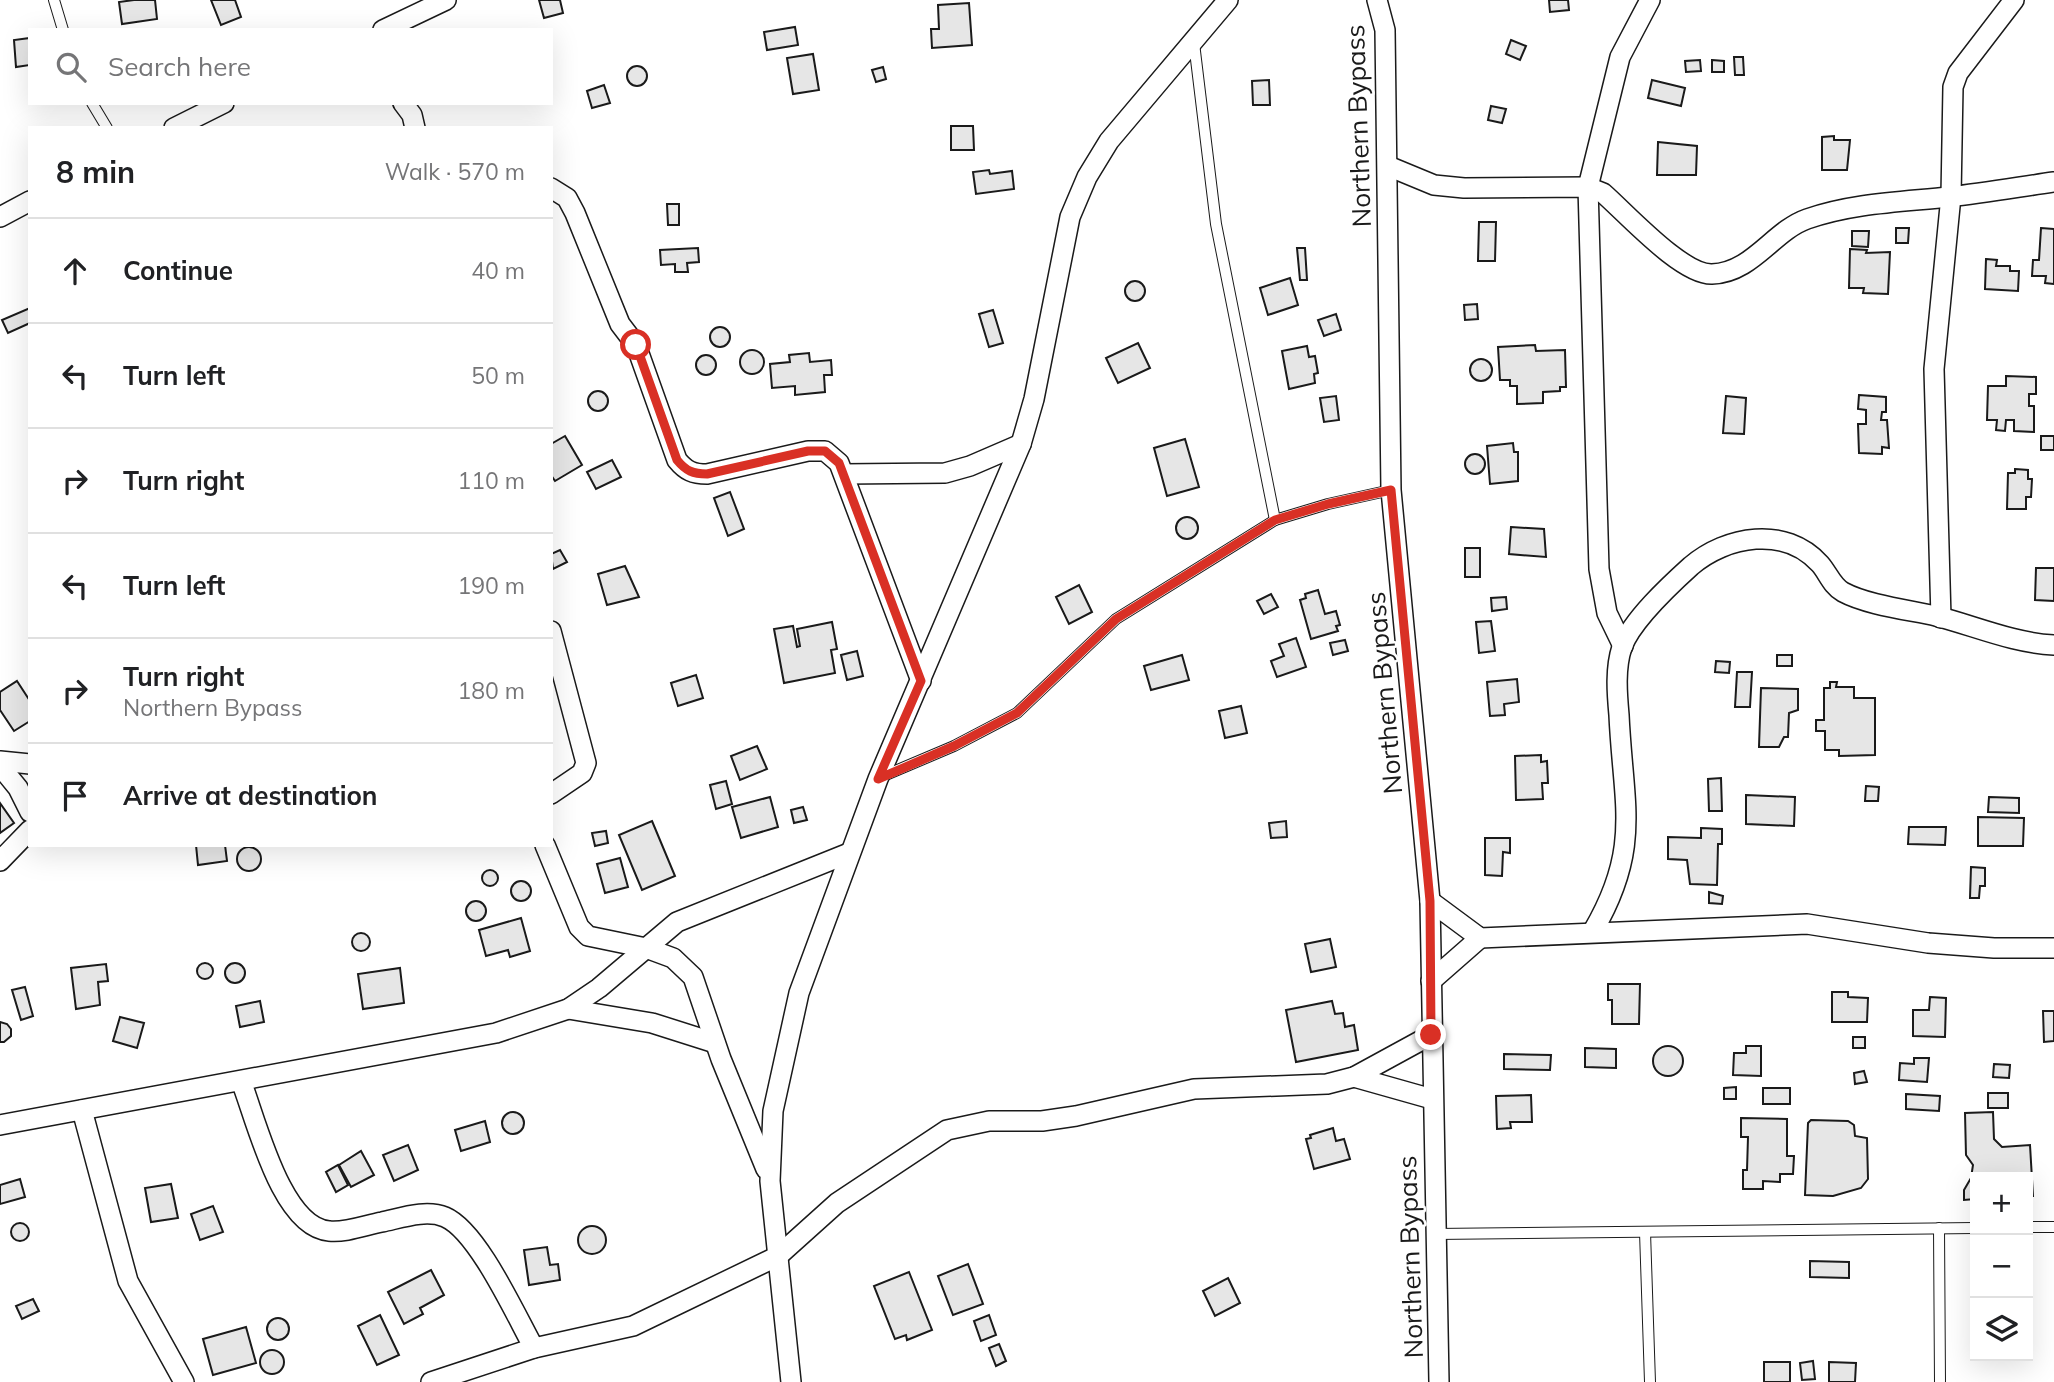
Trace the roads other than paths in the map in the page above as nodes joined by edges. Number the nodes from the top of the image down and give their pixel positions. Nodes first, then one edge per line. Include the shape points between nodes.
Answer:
1 (54, 0) edge
2 (446, 0) edge
3 (1228, 0) edge
4 (1377, 0) edge
5 (1650, 0) edge
6 (2014, 0) edge
7 (63, 28) edge
8 (387, 28) edge
9 (1193, 39) junction
10 (93, 105) edge
11 (220, 105) edge
12 (410, 116) edge
13 (106, 126) edge
14 (178, 126) edge
15 (427, 126) edge
16 (1388, 166) junction
17 (2054, 182) edge
18 (1588, 187) junction
19 (553, 189) edge
20 (1951, 197) junction
21 (28, 202) edge
22 (0, 217) edge
23 (1021, 444) junction
24 (844, 474) junction
25 (1391, 490) junction
26 (1275, 520) junction
27 (1941, 618) junction
28 (553, 638) edge
29 (2054, 645) edge
30 (1623, 646) junction
31 (921, 681) junction
32 (0, 764) edge
33 (28, 764) edge
34 (878, 779) junction
35 (553, 793) edge
36 (28, 808) edge
37 (28, 832) edge
38 (546, 847) edge
39 (849, 853) junction
40 (0, 861) edge
41 (1430, 901) junction
42 (1593, 931) junction
43 (1480, 938) junction
44 (646, 948) junction
45 (2054, 948) edge
46 (1431, 981) junction
47 (568, 1009) junction
48 (1431, 1035) junction
49 (715, 1043) junction
50 (1354, 1077) junction
51 (241, 1080) junction
52 (1432, 1099) junction
53 (82, 1110) junction
54 (0, 1125) edge
55 (770, 1181) junction
56 (2033, 1227) edge
57 (2054, 1227) edge
58 (1939, 1228) junction
59 (1970, 1228) edge
60 (1645, 1232) junction
61 (1434, 1234) junction
62 (778, 1256) junction
63 (534, 1348) junction
64 (451, 1378) edge
65 (184, 1382) edge
66 (431, 1382) edge
67 (791, 1382) edge
68 (1440, 1382) edge
69 (1650, 1382) edge
70 (1940, 1382) edge

1 - 7 lane
2 - 8 street
3 - 9 street
4 - 16 street, Northern Bypass via 1385,30
5 - 18 street via 1620,57
6 - 20 street via 1953,87
9 - 23 street via 1108,141 1074,207
9 - 26 lane via 1216,224
10 - 13 lane
11 - 14 street
12 - 15 street
16 - 18 street via 1434,185
16 - 25 street, Northern Bypass
17 - 20 street
18 - 20 street via 1603,193 1687,268 1711,274 1749,260 1807,219 1857,206
18 - 30 street via 1600,569 1607,613
19 - 24 street via 567,198 575,213 620,324 636,345 677,460 685,469 707,474 825,451
20 - 27 street via 1934,369
21 - 22 street
23 - 24 street via 945,473
23 - 31 street
24 - 31 street
25 - 26 lane
25 - 41 street, Northern Bypass
26 - 34 lane via 1116,619 1017,713
27 - 29 street via 1999,636
27 - 30 street via 1842,592 1821,564 1802,549 1773,540 1743,539 1709,551 1672,583
28 - 35 street via 586,763 582,773
30 - 42 street via 1617,680 1628,826 1613,897
31 - 34 street
32 - 33 street
32 - 36 street
34 - 39 street
37 - 40 street
38 - 44 street via 579,927 588,936
39 - 44 street via 677,922
39 - 55 street via 799,993 773,1111
41 - 43 street
41 - 46 street, Northern Bypass
42 - 43 street
42 - 45 street via 1807,924 1928,943
43 - 46 street
44 - 47 street
44 - 49 street via 673,958 693,977
46 - 48 street, Northern Bypass
47 - 49 street via 652,1023
47 - 51 street via 495,1033
48 - 50 street
48 - 52 street, Northern Bypass
49 - 55 street
50 - 52 street
50 - 62 street via 1327,1084 1194,1089 1076,1116 989,1121 947,1130 837,1203
51 - 53 street
51 - 63 street via 284,1194 302,1218 329,1231 426,1214 445,1217 481,1253
52 - 61 street, Northern Bypass
53 - 54 street
53 - 65 street via 128,1281
55 - 62 street
56 - 57 lane
58 - 59 lane
58 - 60 lane
58 - 70 lane
60 - 61 lane
60 - 69 lane
61 - 68 street, Northern Bypass
62 - 63 street via 634,1326
62 - 67 street
63 - 64 street
64 - 66 street

